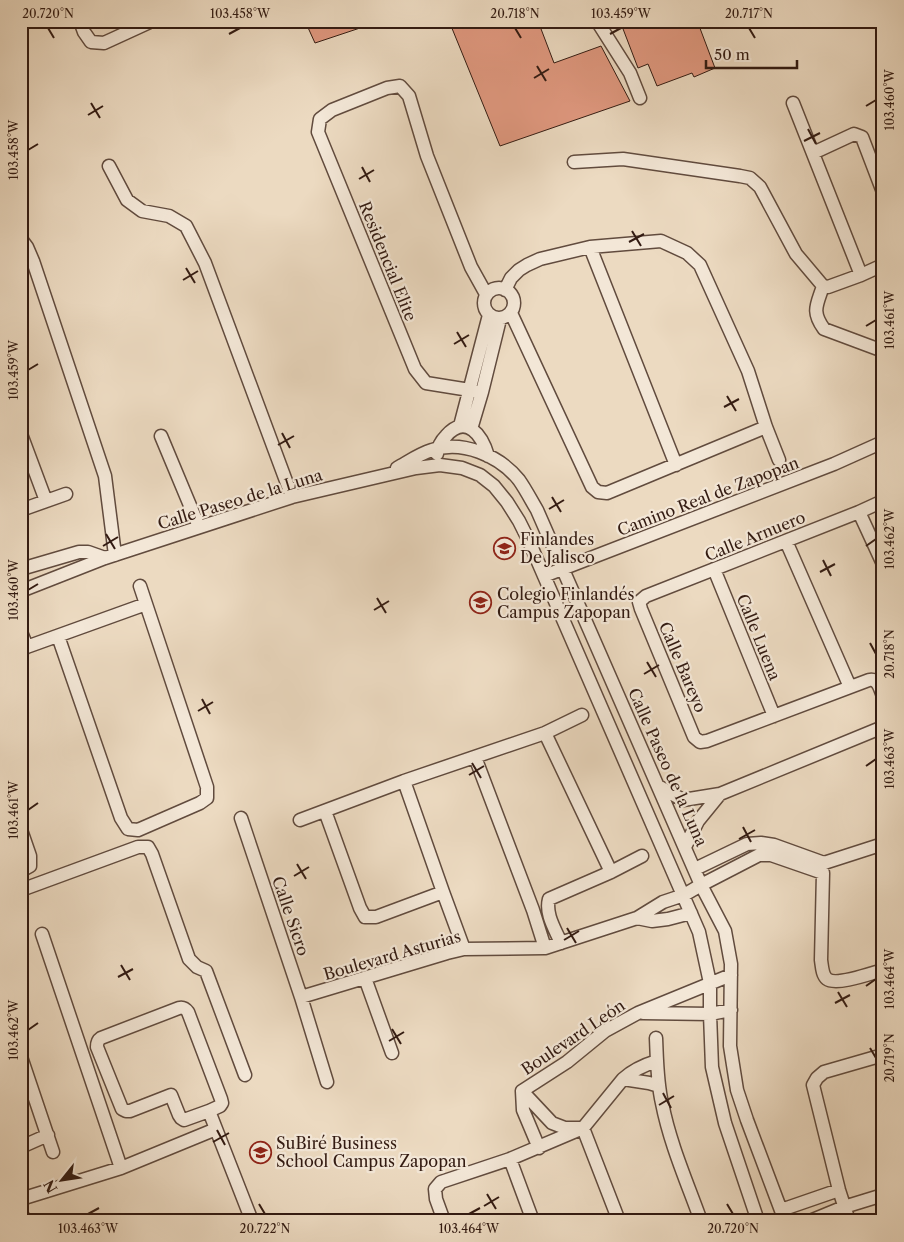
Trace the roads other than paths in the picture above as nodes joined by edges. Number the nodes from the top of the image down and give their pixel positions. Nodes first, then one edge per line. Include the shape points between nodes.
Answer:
1 (80, 21) edge
2 (152, 21) edge
3 (597, 21) edge
4 (640, 98) dead end
5 (793, 103) dead end
6 (812, 153) junction
7 (574, 162) dead end
8 (109, 166) dead end
9 (883, 192) edge
10 (21, 239) edge
11 (590, 247) junction
12 (883, 265) edge
13 (862, 274) junction
14 (823, 286) junction
15 (505, 290) junction
16 (486, 294) junction
17 (500, 316) junction
18 (883, 351) edge
19 (476, 391) junction
20 (766, 427) junction
21 (465, 428) junction
22 (21, 434) edge
23 (161, 436) dead end
24 (883, 442) edge
25 (438, 448) junction
26 (488, 456) junction
27 (779, 460) dead end
28 (676, 465) junction
29 (440, 466) junction
30 (386, 474) junction
31 (66, 494) dead end
32 (292, 497) junction
33 (46, 501) junction
34 (883, 501) edge
35 (21, 510) edge
36 (859, 512) junction
37 (199, 527) junction
38 (786, 540) junction
39 (110, 557) junction
40 (883, 564) edge
41 (21, 569) edge
42 (563, 569) junction
43 (714, 569) junction
44 (544, 576) junction
45 (140, 586) dead end
46 (21, 590) edge
47 (640, 602) joint
48 (146, 604) junction
49 (21, 632) edge
50 (58, 636) junction
51 (24, 648) edge
52 (850, 687) junction
53 (883, 696) edge
54 (620, 701) junction
55 (601, 708) junction
56 (582, 715) dead end
57 (774, 716) junction
58 (883, 727) edge
59 (545, 733) junction
60 (475, 757) junction
61 (404, 781) junction
62 (658, 786) junction
63 (720, 794) junction
64 (325, 811) junction
65 (241, 818) dead end
66 (300, 820) dead end
67 (21, 830) edge
68 (883, 844) edge
69 (685, 847) junction
70 (642, 856) dead end
71 (695, 869) junction
72 (21, 871) edge
73 (611, 872) junction
74 (701, 885) junction
75 (21, 890) edge
76 (443, 892) junction
77 (684, 895) junction
78 (691, 913) junction
79 (637, 918) junction
80 (42, 934) dead end
81 (561, 943) junction
82 (545, 948) junction
83 (464, 949) junction
84 (883, 970) edge
85 (731, 974) junction
86 (365, 978) junction
87 (710, 983) junction
88 (301, 997) junction
89 (731, 1010) junction
90 (638, 1013) junction
91 (710, 1014) junction
92 (656, 1038) dead end
93 (392, 1053) dead end
94 (883, 1056) edge
95 (21, 1057) edge
96 (657, 1061) junction
97 (246, 1075) dead end
98 (623, 1079) junction
99 (327, 1082) dead end
100 (659, 1086) junction
101 (522, 1091) junction
102 (210, 1111) junction
103 (583, 1128) junction
104 (216, 1129) junction
105 (48, 1135) junction
106 (21, 1147) edge
107 (538, 1148) junction
108 (53, 1152) dead end
109 (510, 1159) junction
110 (121, 1168) junction
111 (839, 1190) junction
112 (883, 1195) edge
113 (21, 1199) edge
114 (844, 1206) junction
115 (21, 1212) edge
116 (783, 1215) edge
117 (25, 1221) edge
118 (252, 1221) edge
119 (444, 1221) edge
120 (533, 1221) edge
121 (619, 1221) edge
122 (700, 1221) edge
123 (758, 1221) edge
124 (810, 1221) edge
125 (849, 1221) edge

1 - 2 street via 91,42 104,42
3 - 4 street via 630,72
5 - 6 street
6 - 9 street via 854,134 862,137
6 - 13 street
7 - 14 street via 623,159 750,178 760,187 796,254
8 - 32 street via 127,200 142,210 169,216 186,226 205,262
10 - 39 street via 33,261 105,476
11 - 15 street via 527,265 511,278
11 - 20 street via 661,241 686,253 700,265 748,372
11 - 28 street
12 - 13 street
13 - 14 street
14 - 18 street via 815,312 824,329
15 - 16 street via 495,288
15 - 17 street via 514,303 513,308
16 - 17 street via 485,311
16 - 19 street, Residencial Elite via 467,258 427,156 409,96 400,86 332,110 320,119 318,132 415,369 426,383
17 - 19 street
17 - 28 street via 592,487 598,492 608,493
19 - 21 street
20 - 27 street
20 - 28 street
21 - 25 street via 451,430
21 - 26 street via 480,439
22 - 33 street
23 - 37 street
24 - 42 street, Camino Real de Zapopan
25 - 26 street, Calle Paseo de la Luna via 460,447
25 - 29 street
25 - 30 street, Calle Paseo de la Luna
26 - 42 street, Calle Paseo de la Luna via 517,478 528,494
29 - 30 street, Calle Paseo de la Luna
29 - 44 street, Calle Paseo de la Luna via 462,468 480,475 494,486 519,521
30 - 32 street, Calle Paseo de la Luna
31 - 33 street
32 - 37 street, Calle Paseo de la Luna
33 - 35 street
34 - 36 street, Calle Arnuero
36 - 38 street, Calle Arnuero
36 - 40 street
37 - 39 street, Calle Paseo de la Luna
38 - 43 street, Calle Arnuero
38 - 52 street
39 - 41 street via 79,552
39 - 46 street, Calle Paseo de la Luna
42 - 44 street, Camino Real de Zapopan
42 - 54 street, Calle Paseo de la Luna
43 - 47 street, Calle Arnuero via 646,596
43 - 57 street, Calle Luena
44 - 55 street, Calle Paseo de la Luna
45 - 48 street
47 - 57 street, Calle Bareyo via 694,737 700,742 707,741
48 - 50 street
48 - 50 street via 207,787 207,798 138,830 128,829 121,818
49 - 51 street
50 - 51 street
52 - 53 street via 873,679
52 - 57 street
54 - 55 street
54 - 62 street, Calle Paseo de la Luna
55 - 77 street, Calle Paseo de la Luna
56 - 59 street
58 - 63 street
59 - 60 street
59 - 73 street
60 - 61 street
60 - 82 street
61 - 64 street
61 - 76 street
62 - 63 street via 683,800
62 - 69 street, Calle Paseo de la Luna
63 - 69 street via 698,821
64 - 66 street
64 - 76 street via 365,917 376,917
65 - 88 street, Calle Sicro
67 - 72 street via 30,866
68 - 71 street via 824,863 774,844 747,844
69 - 71 street, Calle Paseo de la Luna
70 - 73 street
71 - 74 street, Calle Paseo de la Luna
73 - 81 street via 549,899 548,912
74 - 77 street, Boulevard Asturias
74 - 84 street, Boulevard Asturias via 759,855 770,855 823,873 822,972 827,979 834,981
74 - 85 street, Calle Paseo de la Luna via 725,931
75 - 97 street via 138,847 148,848 189,959 206,971
76 - 83 street
77 - 78 street, Calle Paseo de la Luna
77 - 79 street, Boulevard Asturias via 664,902
78 - 79 street, Boulevard Asturias via 652,921
78 - 87 street, Calle Paseo de la Luna via 699,932
79 - 81 street, Boulevard Asturias
80 - 110 street
81 - 82 street, Boulevard Asturias
82 - 83 street, Boulevard Asturias
83 - 86 street, Boulevard Asturias
85 - 87 street
85 - 89 street, Calle Paseo de la Luna
86 - 88 street, Boulevard Asturias
86 - 93 street
87 - 90 street
87 - 91 street, Calle Paseo de la Luna
88 - 99 street, Calle Sicro
89 - 91 street, Boulevard León
89 - 116 street, Calle Paseo de la Luna via 730,1046 737,1090
90 - 91 street, Boulevard León
90 - 101 street, Boulevard León via 605,1031 567,1062
91 - 123 street, Calle Paseo de la Luna via 712,1067 725,1123
92 - 96 street
94 - 111 street via 824,1072 813,1086
95 - 105 street
96 - 98 street
96 - 100 street
98 - 100 street
98 - 103 street
100 - 122 street via 671,1139
101 - 103 street, Boulevard León via 552,1123 565,1128
101 - 107 street, Boulevard León via 523,1110
102 - 102 street via 220,1106 222,1099 186,1009 179,1008 98,1040 97,1047 122,1109 130,1111 171,1095 184,1120
102 - 104 street
103 - 107 street
103 - 121 street
104 - 110 street
104 - 118 street
105 - 106 street
105 - 108 street
107 - 109 street
109 - 119 street via 442,1182 435,1189
109 - 120 street
110 - 113 street
111 - 114 street
111 - 116 street
112 - 114 street
114 - 124 street
114 - 125 street
115 - 117 street

